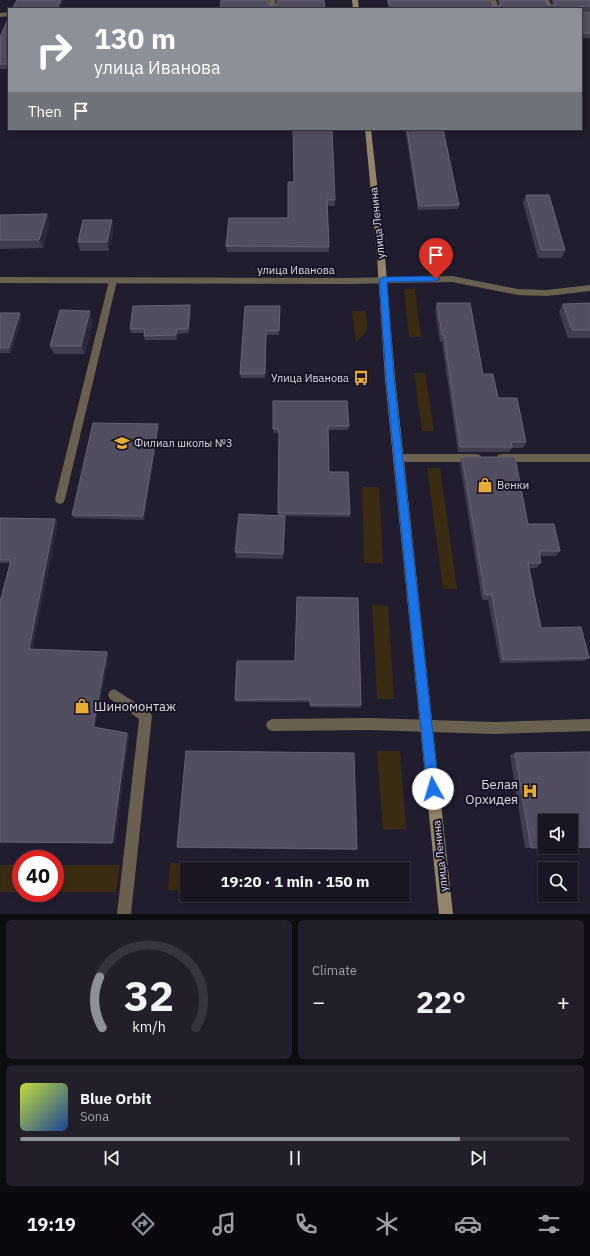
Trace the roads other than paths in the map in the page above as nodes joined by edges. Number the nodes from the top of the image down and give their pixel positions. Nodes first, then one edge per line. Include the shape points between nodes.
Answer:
1 (368, 130) edge
2 (383, 279) junction
3 (0, 280) edge
4 (113, 281) junction
5 (590, 288) edge
6 (400, 458) junction
7 (590, 458) edge
8 (60, 498) dead end
9 (114, 695) dead end
10 (272, 725) dead end
11 (590, 725) edge
12 (426, 726) junction
13 (124, 914) edge
14 (446, 914) edge

1 - 2 street, улица Ленина
2 - 4 street, улица Иванова
2 - 5 street, улица Иванова via 452,279 518,292 540,293
2 - 6 street, улица Ленина via 390,378
3 - 4 street, улица Иванова
4 - 8 street
6 - 7 street
6 - 12 street, улица Ленина
9 - 13 street via 146,716
10 - 12 street
11 - 12 street via 495,728
12 - 14 street, улица Ленина

